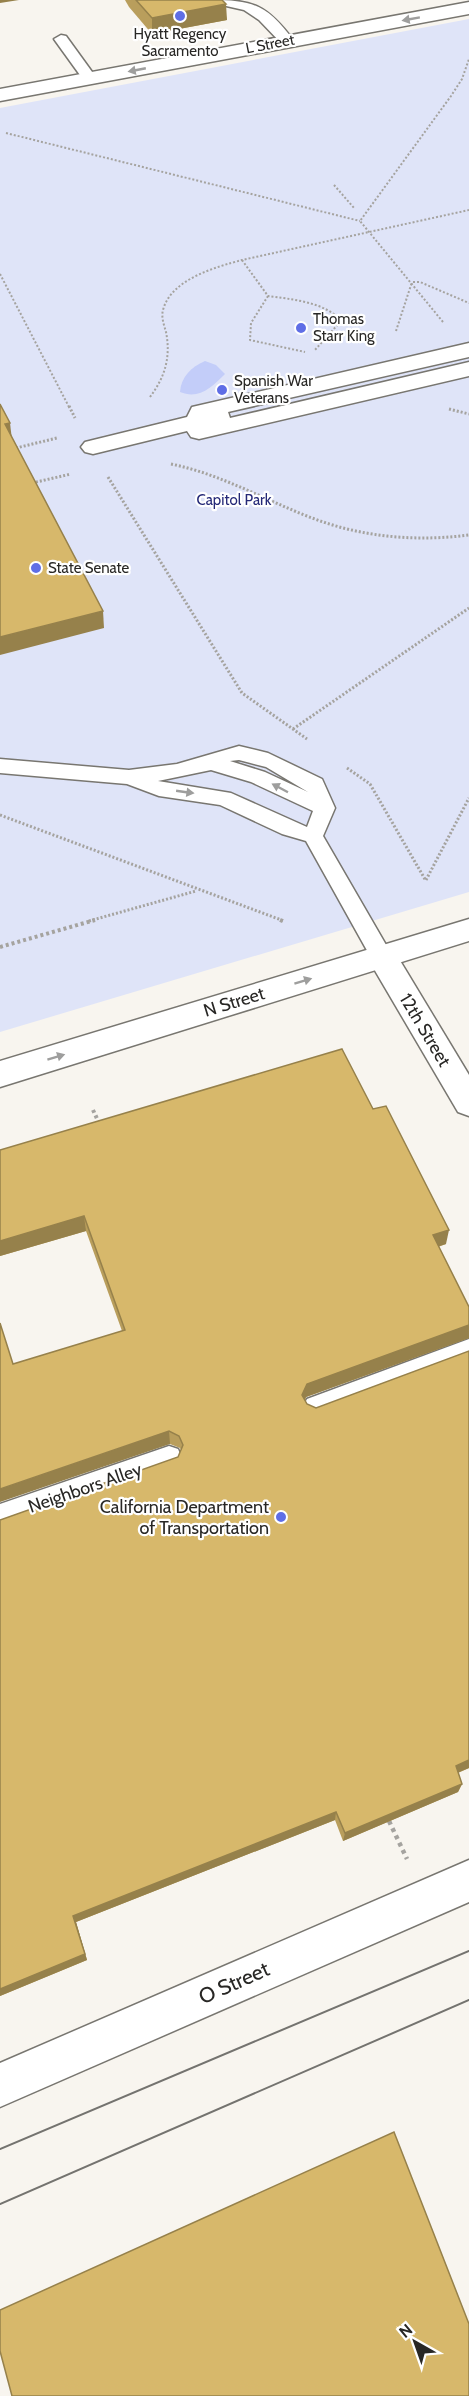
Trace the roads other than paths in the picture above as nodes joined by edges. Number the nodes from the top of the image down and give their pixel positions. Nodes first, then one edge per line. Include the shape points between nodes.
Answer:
1 (219, 4) edge
2 (469, 9) edge
3 (61, 39) dead end
4 (286, 41) junction
5 (90, 79) junction
6 (0, 95) edge
7 (468, 357) edge
8 (92, 449) road end
9 (0, 766) edge
10 (129, 777) junction
11 (313, 836) junction
12 (469, 930) edge
13 (382, 957) junction
14 (0, 1074) edge
15 (469, 1103) edge
16 (469, 1350) edge
17 (316, 1407) edge
18 (169, 1458) edge
19 (0, 1517) edge
20 (469, 1881) edge
21 (0, 2085) edge

1 - 4 lane via 233,0 250,6
2 -> 4 main road, L Street
3 - 5 lane
4 -> 5 main road, L Street
5 - 6 main road, L Street
7 - 8 main road
9 - 10 lane
10 -> 11 lane via 159,789 224,798
11 -> 10 lane via 325,808 258,777 211,763
11 - 13 lane
12 - 13 main road, N Street
14 -> 13 main road, N Street
13 - 15 main road, 12th Street
16 - 17 lane
18 - 19 lane, Neighbors Alley
20 - 21 main road, O Street

